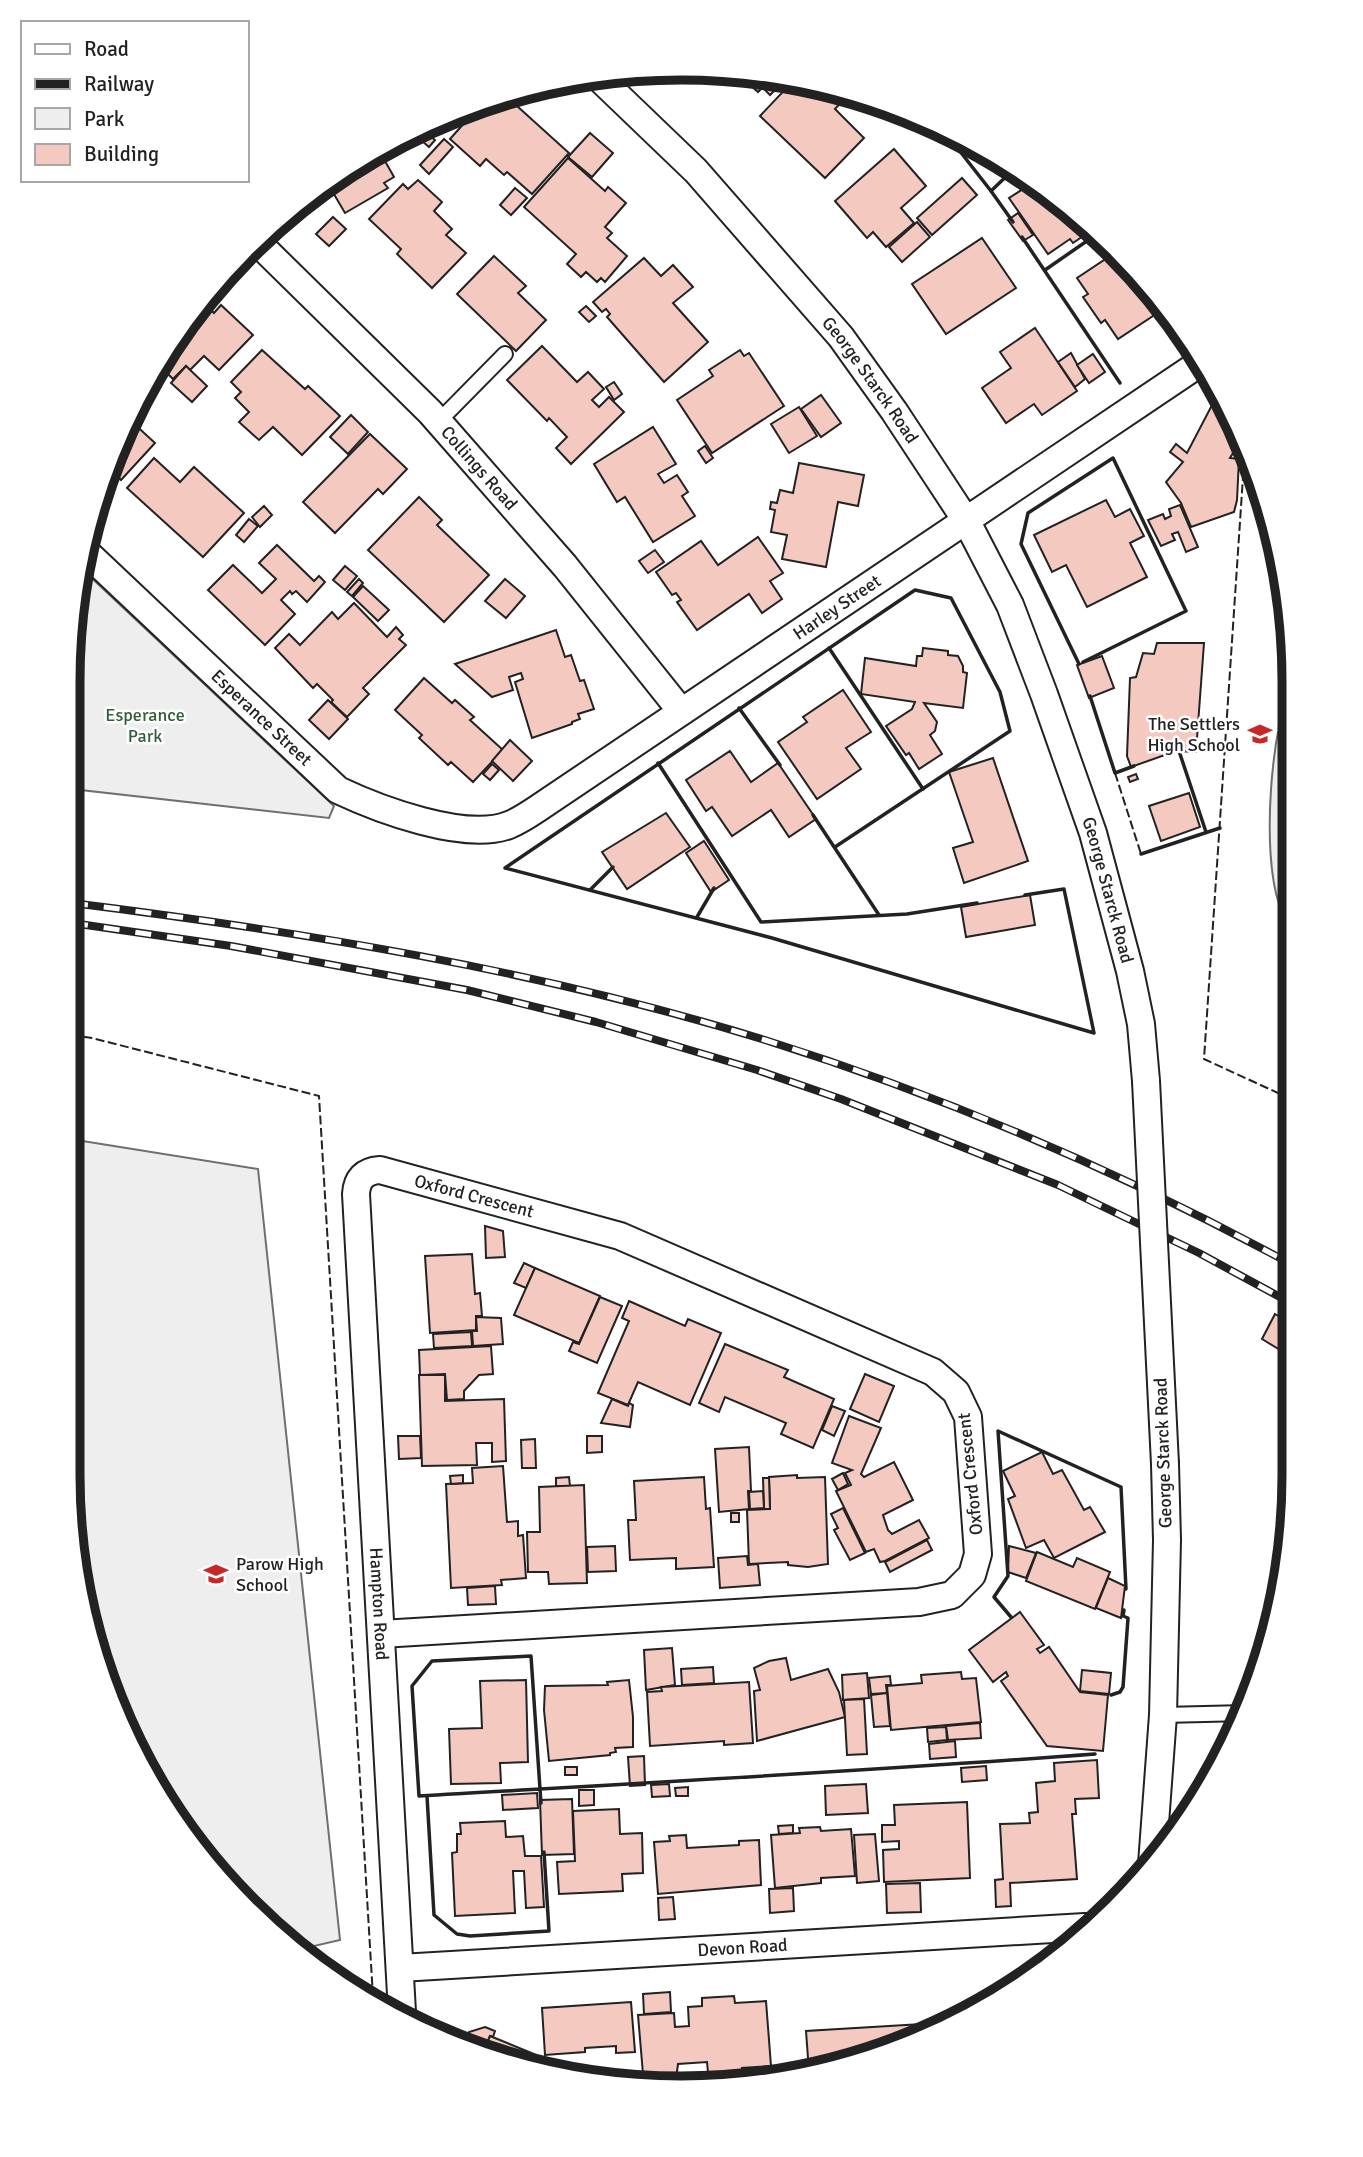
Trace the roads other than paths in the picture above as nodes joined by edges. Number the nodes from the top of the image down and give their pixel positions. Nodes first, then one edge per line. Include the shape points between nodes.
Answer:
1 (607, 86) edge
2 (265, 250) edge
3 (505, 354) dead end
4 (1193, 367) edge
5 (439, 421) junction
6 (967, 522) junction
7 (93, 559) edge
8 (681, 711) junction
9 (464, 829) joint
10 (356, 1194) joint
11 (381, 1634) junction
12 (1233, 1713) edge
13 (1163, 1715) junction
14 (1153, 1847) edge
15 (1077, 1927) edge
16 (400, 1968) junction
17 (402, 2007) edge

1 - 6 street, George Starck Road via 696,171 841,337
2 - 5 street, Collings Road
3 - 5 lane
4 - 6 street, Harley Street
5 - 8 street, Collings Road via 565,566
6 - 8 street, Harley Street
6 - 13 street, George Starck Road, bridge via 1010,606 1093,833 1140,1024 1165,1464
7 - 9 street, Esperance Street via 338,790 373,807
8 - 9 street, Harley Street via 508,826
10 - 11 street, Hampton Road
10 - 11 street, Oxford Crescent via 363,1176 380,1170 594,1228 648,1247 933,1372 956,1391 968,1417 978,1554 972,1575 952,1595 919,1602
11 - 16 street, Hampton Road
12 - 13 lane
13 - 14 street, George Starck Road
15 - 16 street, Devon Road
16 - 17 street, Hampton Road

